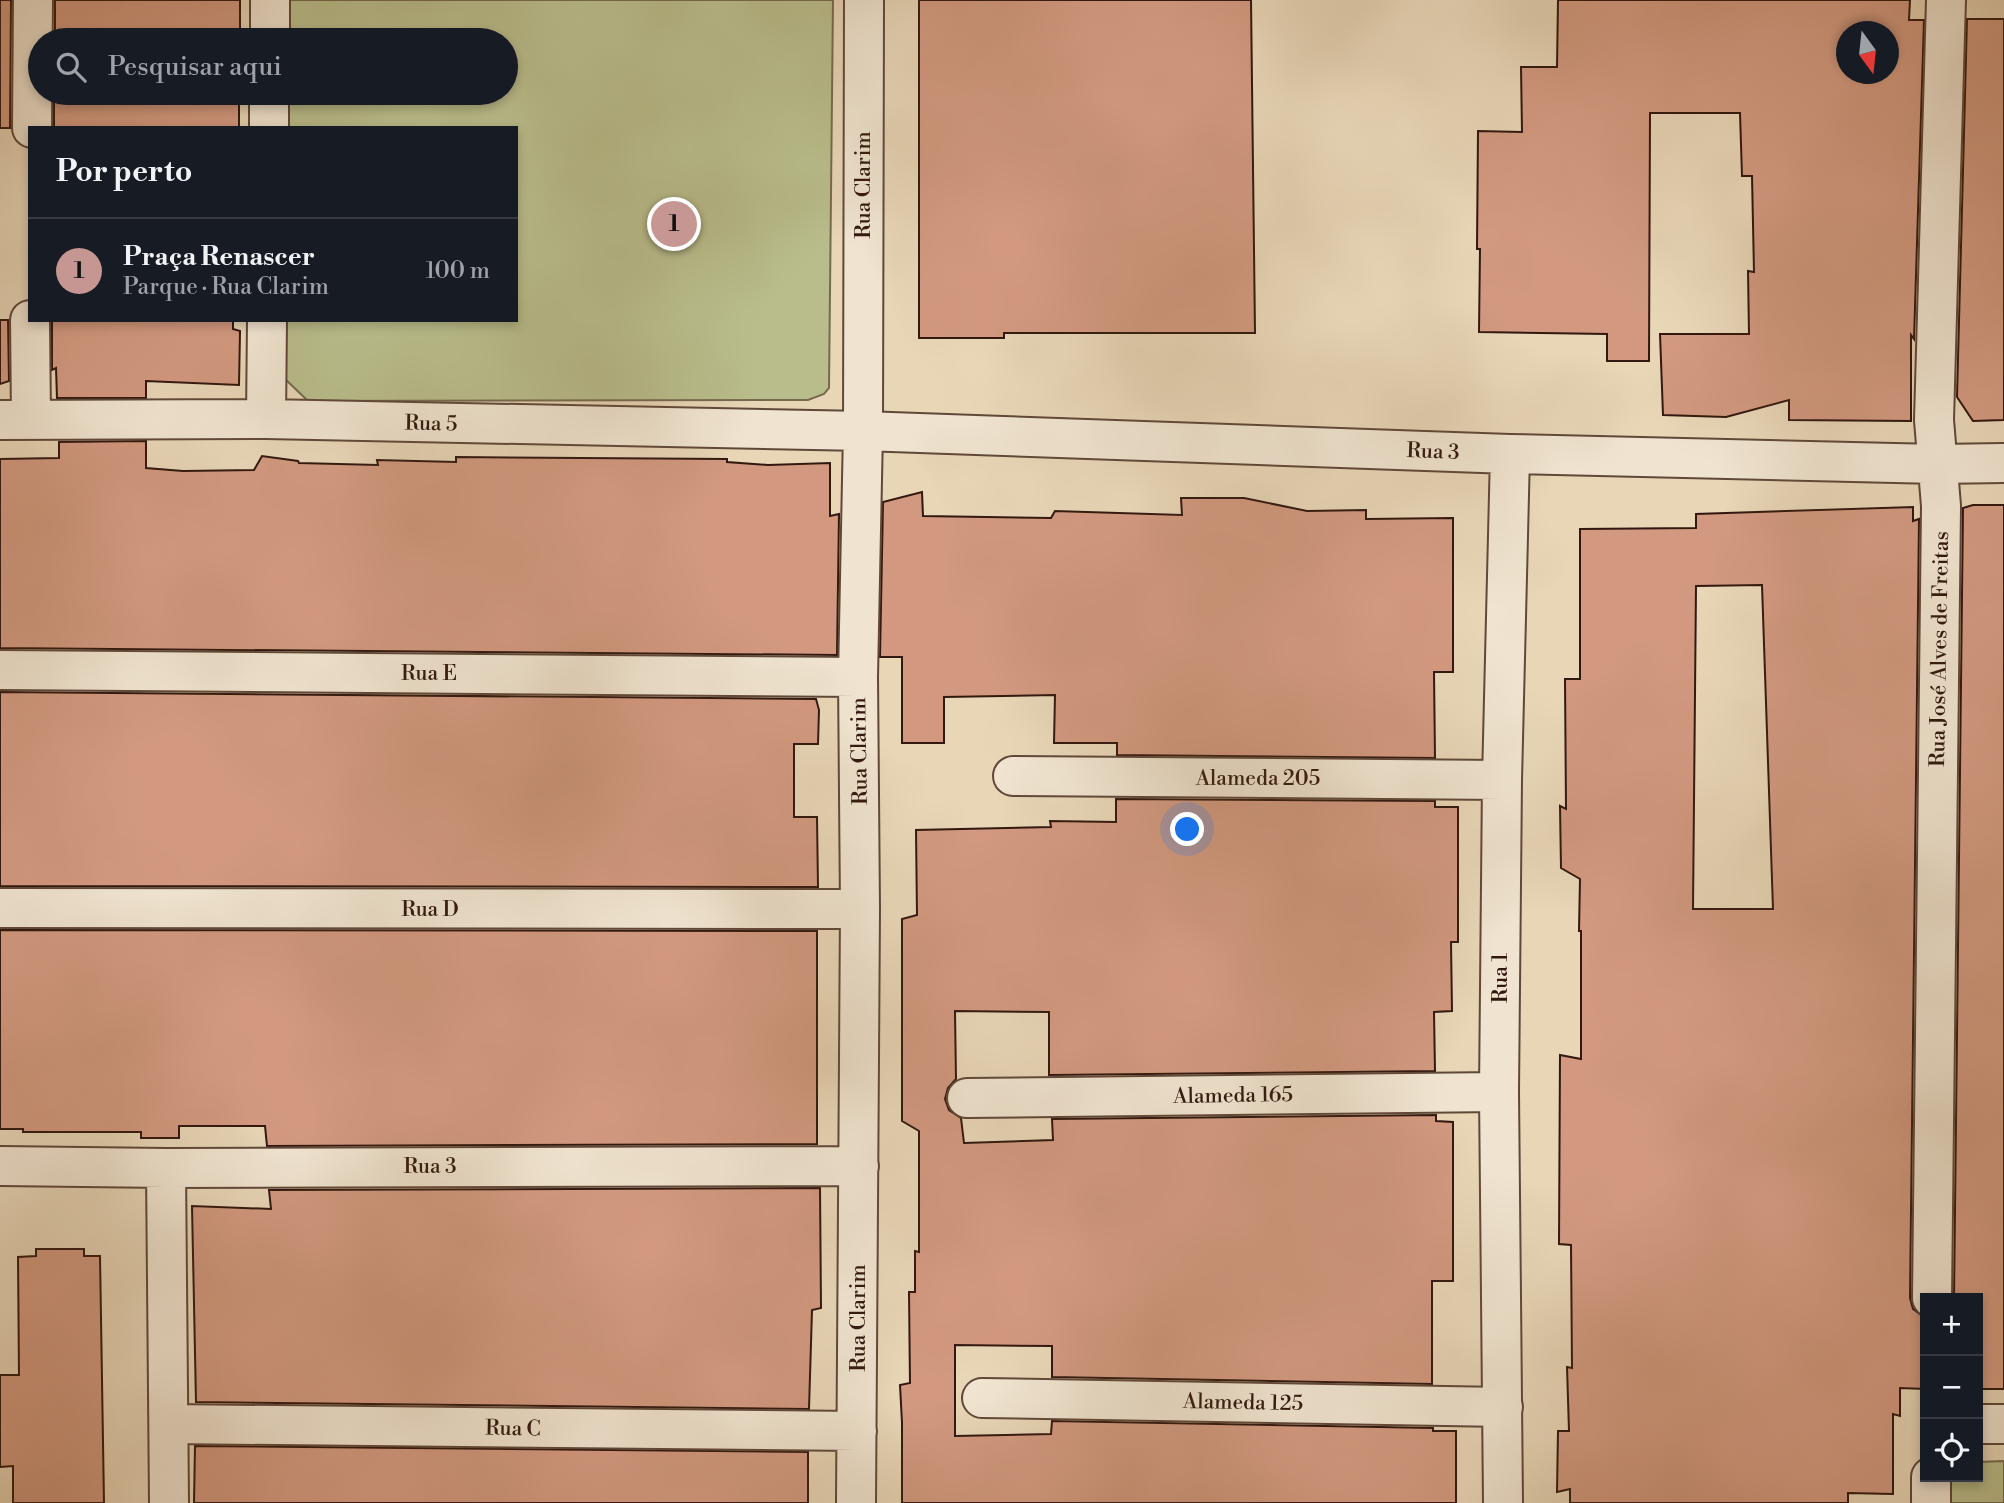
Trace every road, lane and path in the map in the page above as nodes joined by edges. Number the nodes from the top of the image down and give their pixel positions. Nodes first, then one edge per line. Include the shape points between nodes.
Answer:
1 (33, 0) edge
2 (270, 0) edge
3 (864, 0) edge
4 (1946, 0) edge
5 (33, 28) edge
6 (270, 28) edge
7 (32, 105) edge
8 (269, 105) edge
9 (32, 126) edge
10 (269, 126) edge
11 (30, 322) edge
12 (267, 322) edge
13 (266, 419) junction
14 (15, 420) edge
15 (863, 431) junction
16 (1510, 454) junction
17 (2004, 463) edge
18 (1937, 464) junction
19 (0, 670) edge
20 (858, 677) junction
21 (1013, 776) dead end
22 (1502, 780) junction
23 (0, 908) edge
24 (860, 909) junction
25 (1499, 1092) junction
26 (967, 1098) dead end
27 (0, 1166) edge
28 (859, 1166) junction
29 (166, 1168) junction
30 (1932, 1293) edge
31 (982, 1398) dead end
32 (1503, 1407) junction
33 (169, 1424) junction
34 (1983, 1424) edge
35 (2004, 1424) edge
36 (857, 1431) junction
37 (1931, 1482) edge
38 (169, 1503) edge
39 (856, 1503) edge
40 (1503, 1503) edge
41 (1931, 1503) edge

1 - 5 street
2 - 6 street
3 - 15 street, Rua Clarim
4 - 18 street, Rua José Alves de Freitas via 1934,420
7 - 9 street
8 - 10 street
11 - 14 street
12 - 13 street
13 - 14 street, Rua 5
13 - 15 street, Rua 5
15 - 16 street, Rua 3
15 - 20 street, Rua Clarim
16 - 18 street, Rua 3
16 - 22 street, Rua 1
17 - 18 street, Rua 3
18 - 30 street, Rua José Alves de Freitas via 1941,506
19 - 20 street, Rua E
20 - 24 street, Rua Clarim
21 - 22 street, Alameda 205
22 - 25 street, Rua 1
23 - 24 street, Rua D
24 - 28 street, Rua Clarim
25 - 26 street, Alameda 165
25 - 32 street, Rua 1
27 - 29 street, Rua 3
28 - 29 street, Rua 3
28 - 36 street, Rua Clarim
29 - 33 street
31 - 32 street, Alameda 125
32 - 40 street, Rua 1
33 - 36 street, Rua C
33 - 38 street
34 - 35 street
36 - 39 street, Rua Clarim
37 - 41 street

